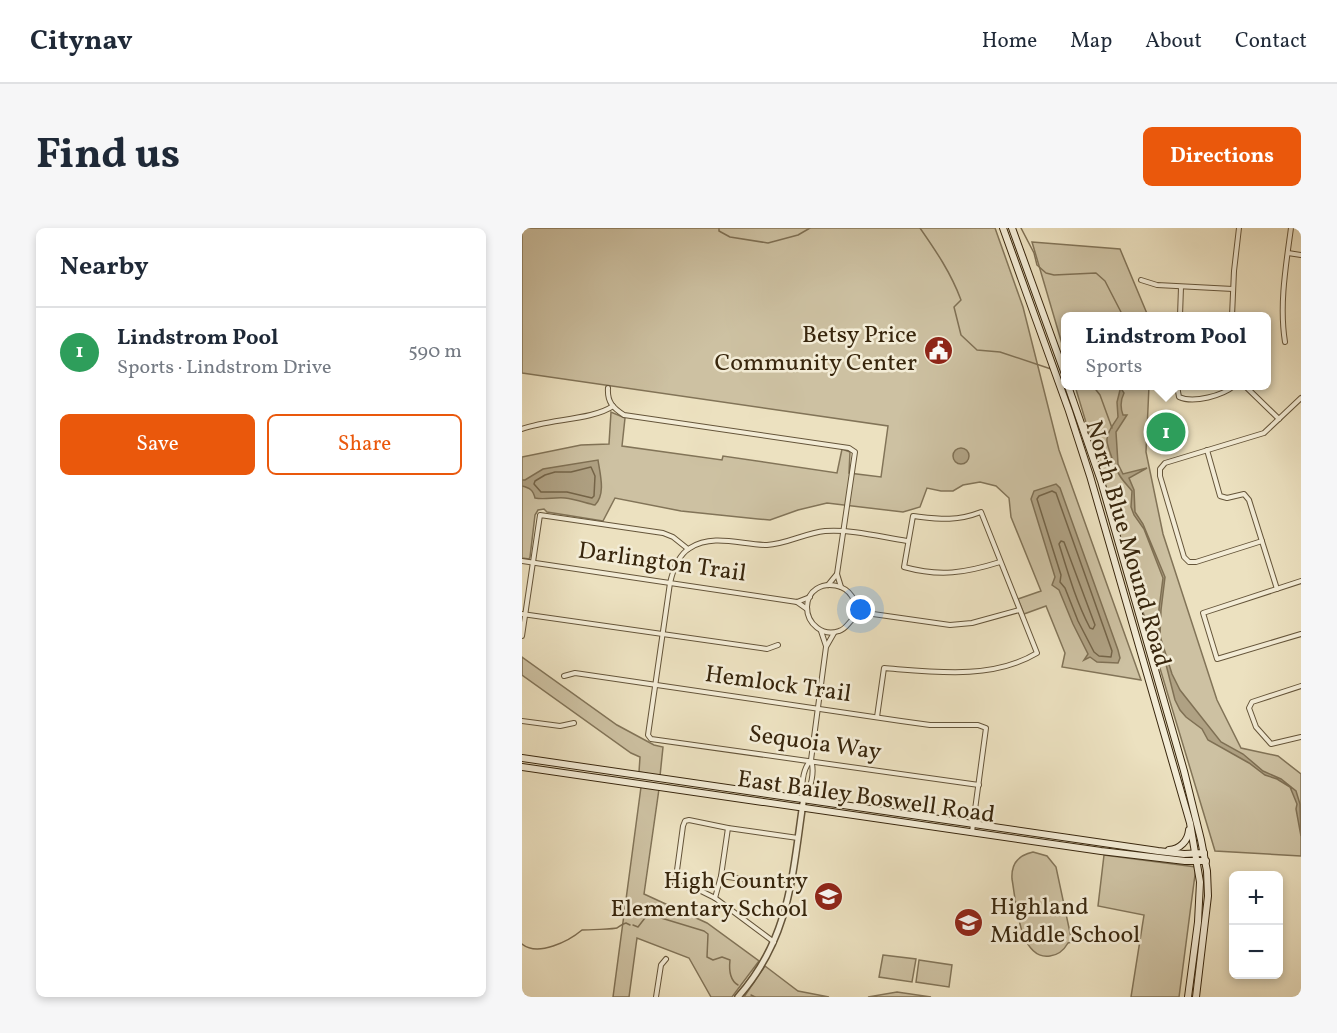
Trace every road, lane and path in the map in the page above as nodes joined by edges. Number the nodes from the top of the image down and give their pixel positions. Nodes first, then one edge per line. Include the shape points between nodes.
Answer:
1 (1003, 228) edge
2 (1012, 228) edge
3 (1239, 228) edge
4 (1291, 228) edge
5 (1288, 253) junction
6 (1301, 255) edge
7 (1142, 280) dead end
8 (1181, 286) junction
9 (1233, 288) junction
10 (1180, 312) edge
11 (1232, 312) edge
12 (1285, 342) dead end
13 (1061, 363) edge
14 (608, 388) dead end
15 (1061, 390) edge
16 (1061, 390) edge
17 (1070, 390) edge
18 (1177, 390) edge
19 (1227, 390) edge
20 (1249, 390) edge
21 (1301, 398) edge
22 (613, 406) junction
23 (1279, 419) junction
24 (522, 422) edge
25 (523, 428) edge
26 (1207, 450) junction
27 (843, 531) junction
28 (907, 541) junction
29 (1262, 541) junction
30 (688, 549) junction
31 (522, 561) edge
32 (532, 562) junction
33 (1000, 562) junction
34 (837, 574) junction
35 (1301, 582) edge
36 (670, 583) junction
37 (828, 585) junction
38 (841, 587) junction
39 (1277, 589) junction
40 (810, 597) junction
41 (797, 602) junction
42 (855, 604) junction
43 (807, 609) junction
44 (1019, 610) junction
45 (866, 613) junction
46 (524, 614) edge
47 (853, 619) junction
48 (820, 630) junction
49 (662, 633) junction
50 (834, 633) junction
51 (1301, 634) edge
52 (522, 636) edge
53 (778, 645) dead end
54 (826, 647) junction
55 (564, 676) dead end
56 (655, 685) junction
57 (1301, 686) edge
58 (1164, 699) junction
59 (1154, 701) junction
60 (818, 708) junction
61 (877, 717) junction
62 (522, 721) edge
63 (574, 723) dead end
64 (1301, 737) edge
65 (522, 758) edge
66 (811, 760) junction
67 (522, 767) edge
68 (979, 785) junction
69 (804, 799) junction
70 (802, 807) junction
71 (880, 810) junction
72 (879, 818) junction
73 (904, 818) junction
74 (1190, 823) junction
75 (973, 824) junction
76 (728, 828) junction
77 (1024, 831) junction
78 (972, 832) junction
79 (997, 835) junction
80 (1056, 836) junction
81 (798, 838) junction
82 (1024, 840) junction
83 (1158, 851) junction
84 (1199, 856) junction
85 (722, 876) junction
86 (791, 886) junction
87 (715, 898) junction
88 (774, 942) junction
89 (666, 959) dead end
90 (656, 997) edge
91 (738, 997) edge
92 (1188, 997) edge
93 (1196, 997) edge

1 - 15 main road, North Blue Mound Road
2 - 13 main road
3 - 9 street
4 - 5 street
5 - 6 street
5 - 12 street
7 - 8 street
8 - 9 street
8 - 10 street
9 - 11 street
14 - 22 street via 607,396
16 - 59 main road, North Blue Mound Road via 1090,476
17 - 58 main road, North Blue Mound Road
18 - 19 street via 1179,397 1188,400
20 - 23 street
21 - 23 street
22 - 25 street via 604,412
22 - 27 street via 624,415 849,448 855,452
23 - 26 street via 1264,433
24 - 25 street
26 - 29 street via 1220,496 1247,496
26 - 29 street via 1165,463 1160,472 1184,557 1196,562
27 - 28 street
27 - 30 street via 824,531 767,545 712,540
27 - 34 street
28 - 33 street via 907,568 949,574
28 - 33 street via 913,516 949,520 981,512
29 - 39 street
30 - 32 street via 663,532 540,515
30 - 36 street via 676,563
31 - 32 street, Darlington Trail
32 - 36 street, Darlington Trail
32 - 46 street
33 - 44 street
34 - 37 street
34 - 38 street
35 - 39 street
36 - 41 street, Darlington Trail
36 - 49 street
37 - 38 street
37 - 40 street
38 - 42 street
39 - 51 street via 1203,614 1217,659
40 - 41 street, Darlington Trail
40 - 43 street
41 - 43 street, Darlington Trail
42 - 45 street
42 - 47 street
43 - 48 street via 810,621
44 - 45 street via 950,625
44 - 61 street via 1037,653 983,670 944,673 884,668
45 - 47 street
46 - 49 street
46 - 52 street
47 - 50 street
48 - 50 street
48 - 54 street
49 - 53 street via 767,649
49 - 56 street
50 - 54 street
54 - 60 street
55 - 56 street, Hemlock Trail via 575,673
56 - 60 street, Hemlock Trail
56 - 66 street, Sequoia Way via 648,735 651,739
57 - 64 street via 1252,702 1249,708 1256,727 1271,744
58 - 59 main road, North Blue Mound Road
58 - 84 main road, North Blue Mound Road
59 - 74 main road, North Blue Mound Road
60 - 61 street, Hemlock Trail
60 - 66 street
61 - 68 street, Hemlock Trail via 986,728
62 - 63 street via 560,726
65 - 69 main road, East Bailey Boswell Road
66 - 68 street, Sequoia Way
66 - 69 street via 809,792
66 - 69 street via 801,789
67 - 70 main road, East Bailey Boswell Road
68 - 75 street
69 - 70 street
69 - 71 main road, East Bailey Boswell Road
70 - 72 main road, East Bailey Boswell Road
70 - 81 street
71 - 72 main road
71 - 73 main road, East Bailey Boswell Road
72 - 73 main road, East Bailey Boswell Road
73 - 75 main road, East Bailey Boswell Road
73 - 78 main road, East Bailey Boswell Road
74 - 83 main road via 1182,845
74 - 84 main road, North Blue Mound Road
75 - 77 main road, East Bailey Boswell Road
75 - 78 street
76 - 81 street
76 - 85 street
76 - 87 street via 685,821 675,885
77 - 79 main road via 1001,831
77 - 80 main road, East Bailey Boswell Road
78 - 79 main road, East Bailey Boswell Road
79 - 82 main road, East Bailey Boswell Road
80 - 82 main road via 1054,840
80 - 83 main road, East Bailey Boswell Road
81 - 86 street
82 - 84 main road, East Bailey Boswell Road via 1185,861
83 - 84 main road, East Bailey Boswell Road
84 - 92 main road, North Blue Mound Road via 1198,922
84 - 93 main road, North Blue Mound Road via 1206,861 1208,883
85 - 86 street
85 - 87 street
86 - 88 street
87 - 88 street
88 - 91 street
89 - 90 street via 661,965

